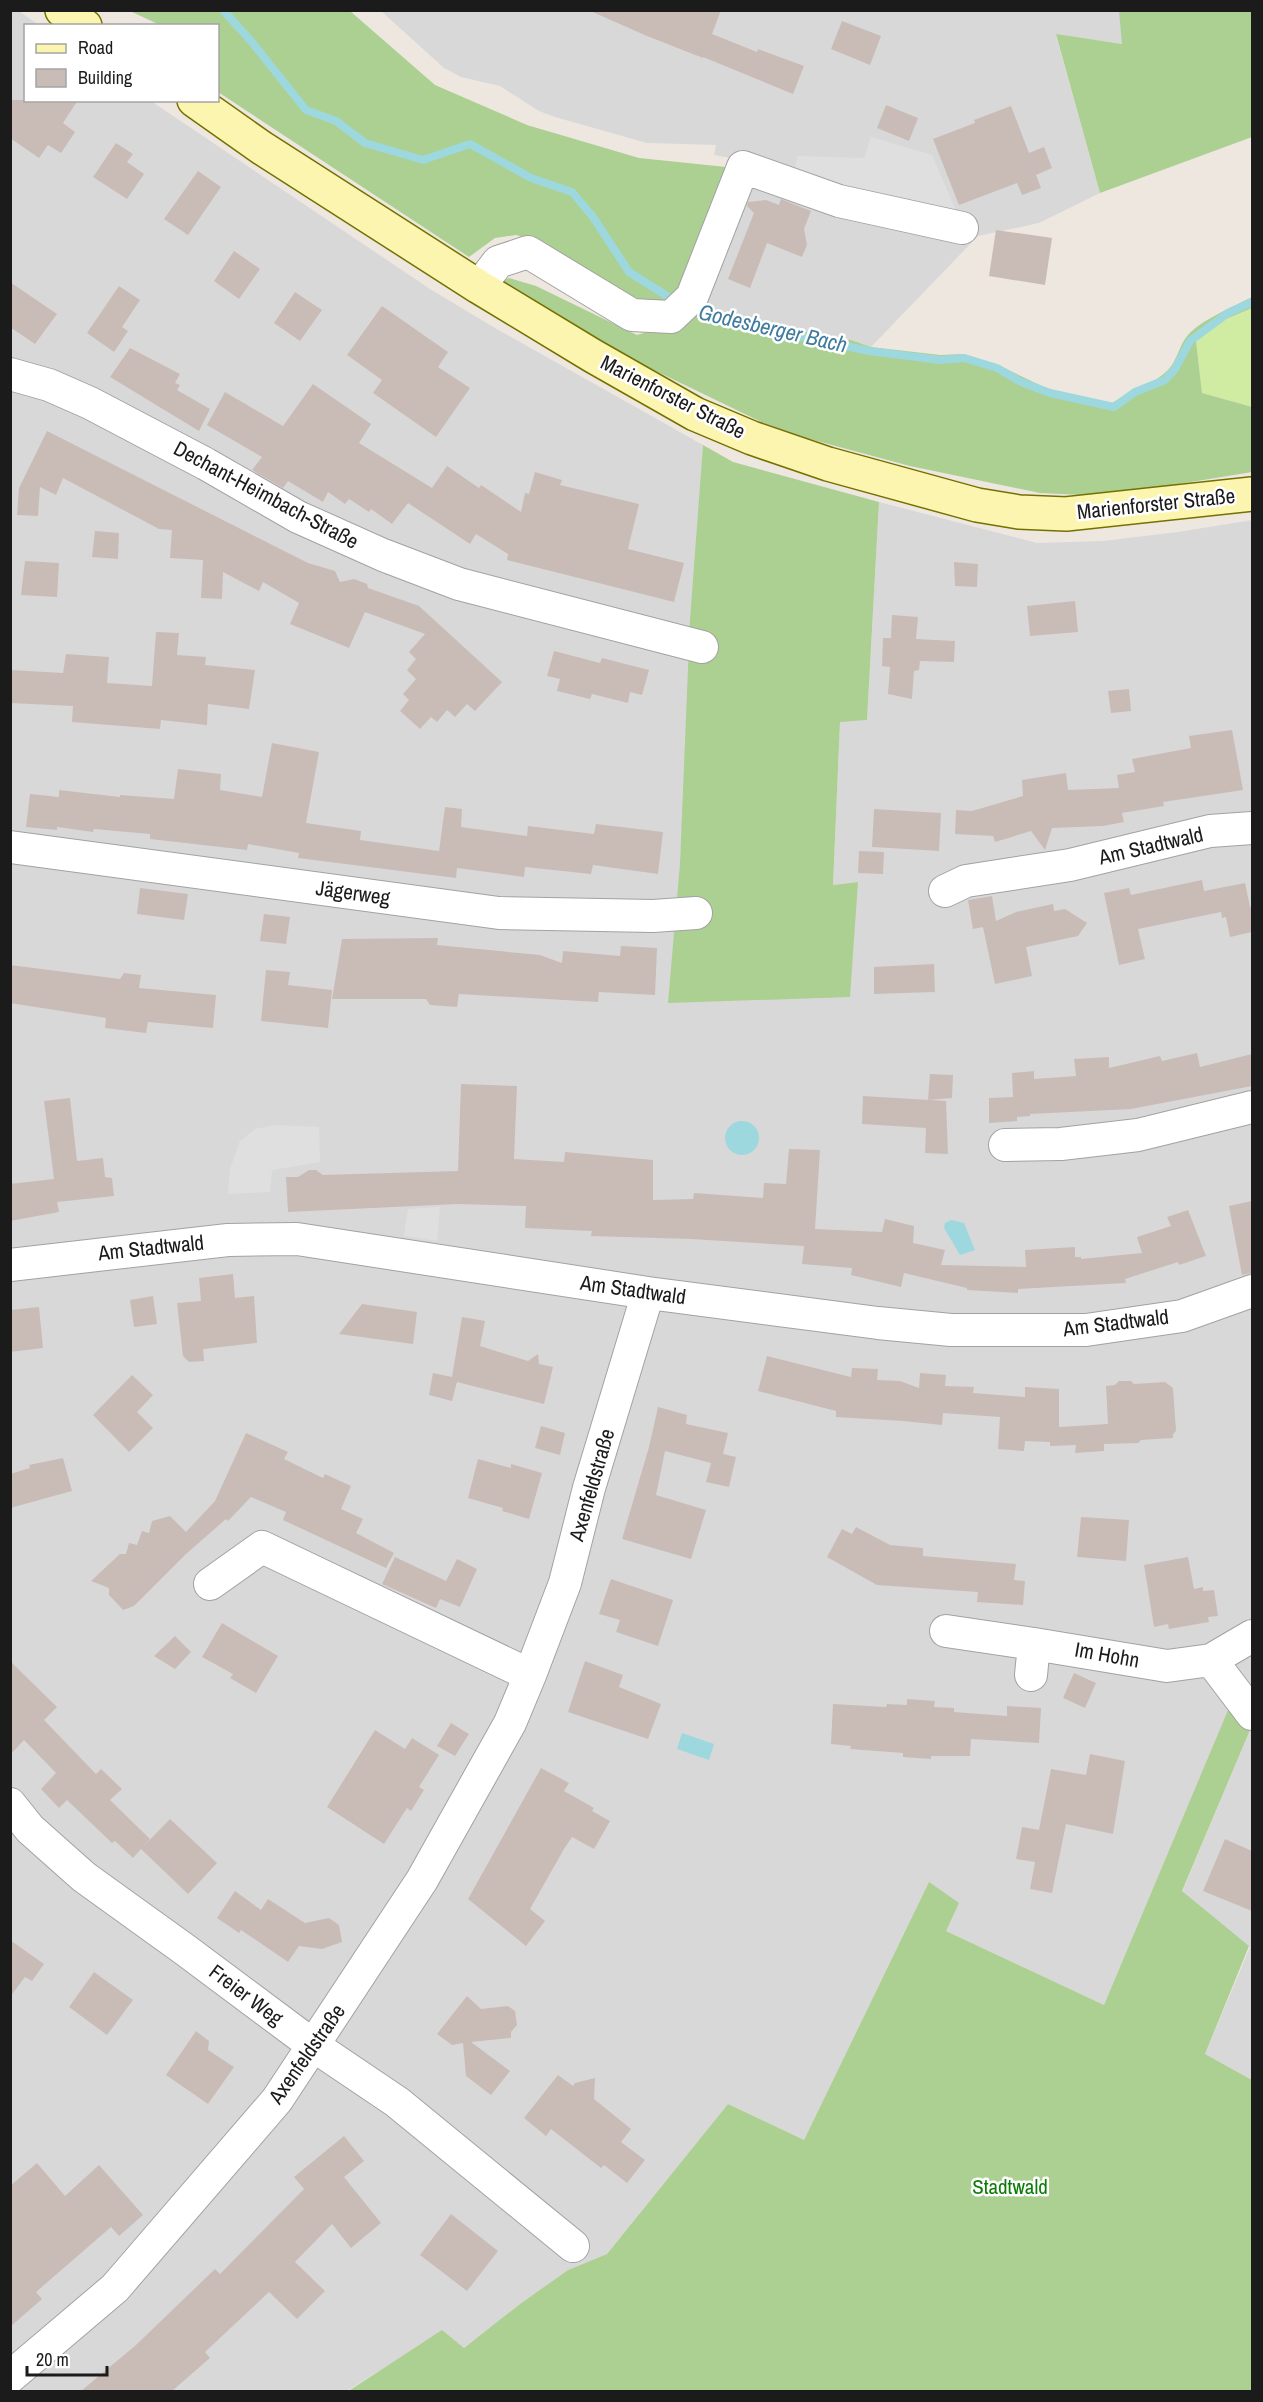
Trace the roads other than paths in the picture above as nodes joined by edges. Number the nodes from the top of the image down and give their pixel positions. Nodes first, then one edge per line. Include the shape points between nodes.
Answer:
1 (63, 10) edge
2 (82, 24) edge
3 (197, 102) edge
4 (962, 228) dead end
5 (479, 287) junction
6 (10, 374) edge
7 (1252, 494) edge
8 (702, 647) dead end
9 (1252, 828) edge
10 (10, 847) edge
11 (945, 891) dead end
12 (696, 913) dead end
13 (1252, 1107) edge
14 (1005, 1145) dead end
15 (10, 1265) edge
16 (1252, 1291) edge
17 (648, 1293) junction
18 (210, 1584) dead end
19 (946, 1631) dead end
20 (1252, 1636) edge
21 (1034, 1644) junction
22 (1211, 1659) junction
23 (530, 1675) junction
24 (1031, 1675) dead end
25 (1252, 1714) edge
26 (10, 1804) edge
27 (314, 2046) junction
28 (573, 2246) dead end
29 (10, 2377) edge

1 - 2 main road
3 - 5 main road, Marienforster Straße
4 - 5 street via 839,201 743,167 682,307 632,315 528,252 498,262
5 - 7 main road, Marienforster Straße via 695,414 828,464 977,505 1066,514
6 - 8 street, Dechant-Heimbach-Straße via 90,403 298,517 383,555 459,584
9 - 11 street, Am Stadtwald via 1210,831 1070,865 966,881
10 - 12 street, Jägerweg via 499,913
13 - 14 street via 1138,1136
15 - 17 street, Am Stadtwald via 228,1240 297,1239
16 - 17 street, Am Stadtwald via 1182,1316 1086,1330 1028,1331 951,1330 878,1323
17 - 23 street, Axenfeldstraße via 566,1583
18 - 23 street via 262,1547
19 - 21 street, Im Hohn
20 - 22 street, Im Hohn
21 - 22 street, Im Hohn via 1167,1666
21 - 24 street
22 - 25 street
23 - 27 street, Axenfeldstraße via 510,1723 422,1880
26 - 27 street, Freier Weg via 30,1829 84,1877
27 - 28 street, Freier Weg via 397,2103
27 - 29 street, Axenfeldstraße via 277,2100 115,2288

